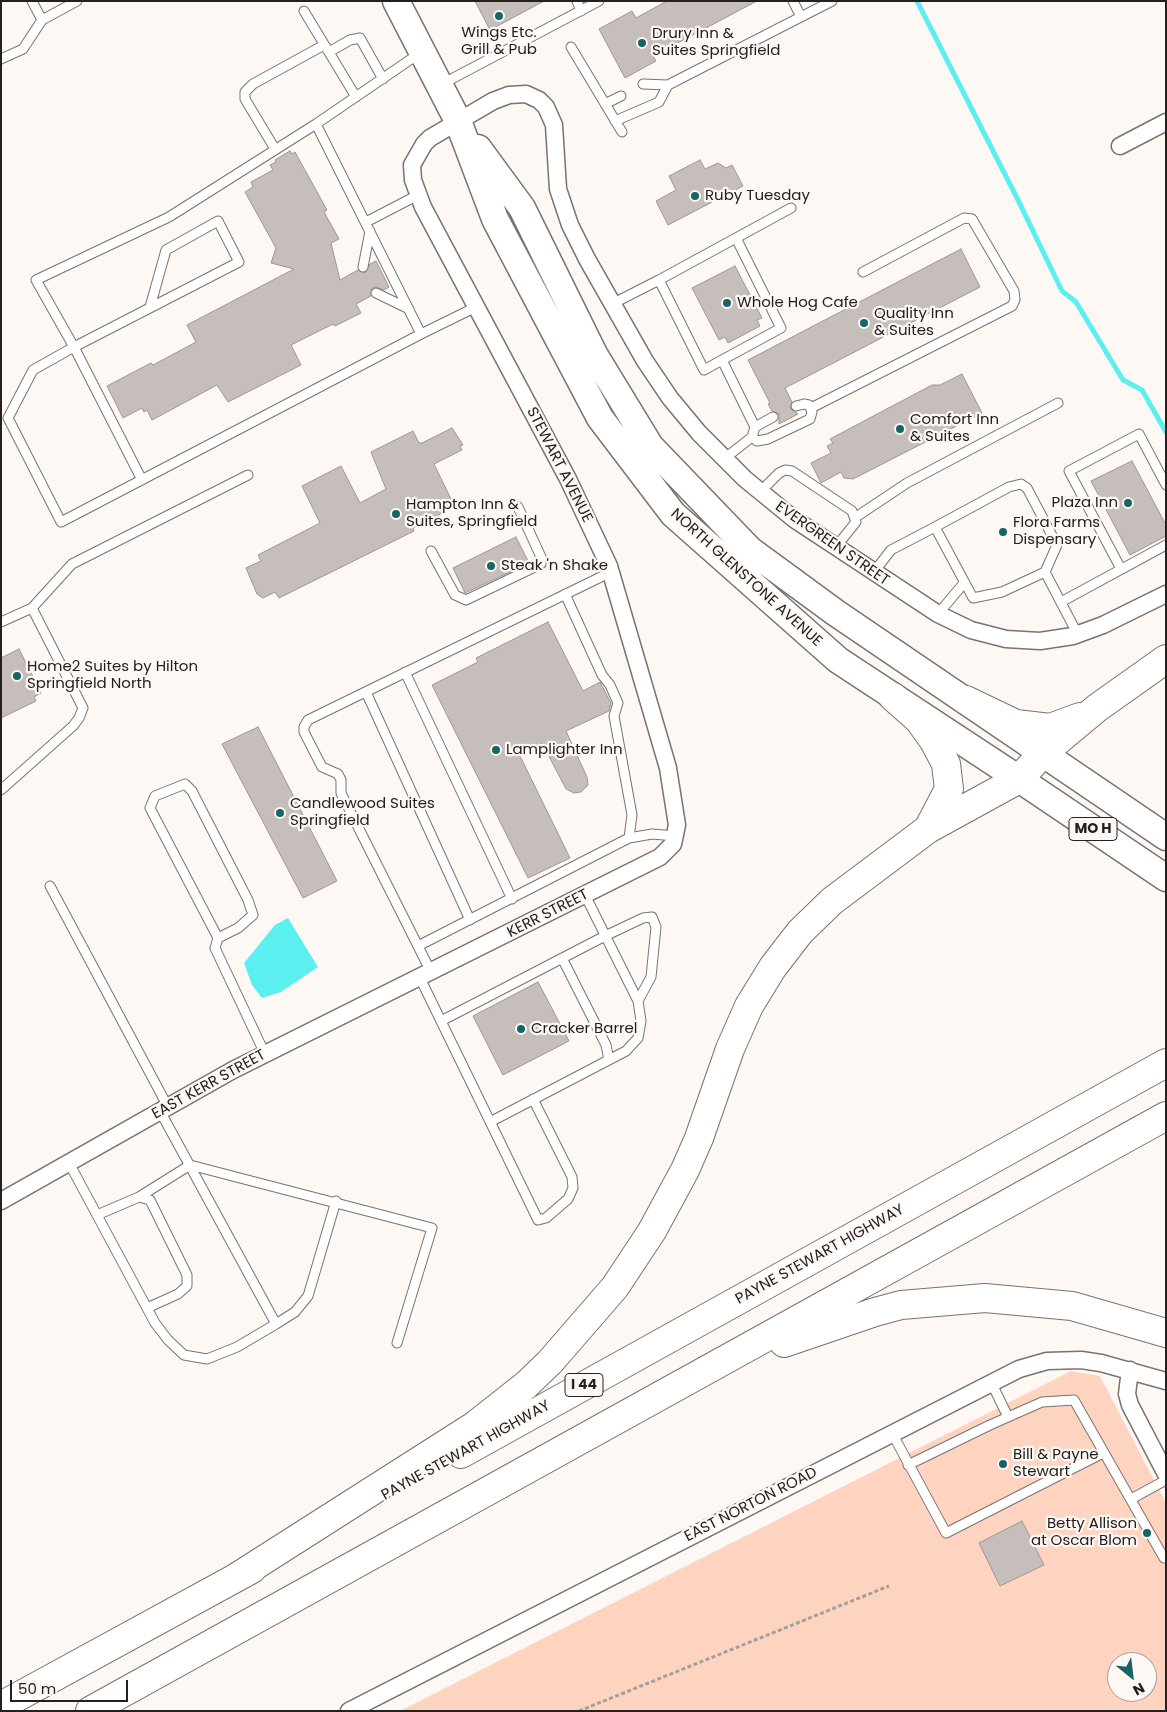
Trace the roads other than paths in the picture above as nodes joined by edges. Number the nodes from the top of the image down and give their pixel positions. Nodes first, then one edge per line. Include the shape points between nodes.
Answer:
1 (32, 1) edge
2 (77, 1) edge
3 (576, 1) edge
4 (600, 1) edge
5 (793, 1) edge
6 (832, 1) edge
7 (401, 5) edge
8 (304, 11) dead end
9 (581, 11) junction
10 (801, 17) junction
11 (42, 20) junction
12 (571, 47) dead end
13 (326, 48) junction
14 (422, 52) junction
15 (1, 59) edge
16 (383, 79) junction
17 (643, 84) dead end
18 (440, 85) junction
19 (668, 85) junction
20 (620, 96) dead end
21 (356, 97) junction
22 (605, 104) junction
23 (458, 121) junction
24 (615, 121) junction
25 (1166, 122) edge
26 (316, 124) junction
27 (622, 132) dead end
28 (1120, 146) dead end
29 (275, 149) junction
30 (418, 194) junction
31 (791, 208) dead end
32 (366, 222) junction
33 (370, 232) junction
34 (736, 238) junction
35 (363, 267) dead end
36 (863, 272) dead end
37 (659, 280) junction
38 (376, 293) dead end
39 (612, 304) junction
40 (150, 307) junction
41 (476, 307) junction
42 (409, 309) junction
43 (422, 334) junction
44 (74, 347) junction
45 (722, 360) junction
46 (1058, 403) dead end
47 (796, 406) dead end
48 (811, 408) junction
49 (773, 417) dead end
50 (755, 427) junction
51 (752, 437) junction
52 (724, 459) junction
53 (248, 475) dead end
54 (142, 480) junction
55 (1166, 485) edge
56 (760, 492) junction
57 (518, 508) dead end
58 (856, 516) junction
59 (935, 527) junction
60 (1166, 545) edge
61 (835, 548) junction
62 (431, 551) dead end
63 (1120, 569) junction
64 (611, 572) junction
65 (1045, 572) junction
66 (873, 573) junction
67 (964, 583) junction
68 (565, 594) junction
69 (1166, 594) edge
70 (1061, 602) junction
71 (32, 608) junction
72 (938, 614) junction
73 (1, 622) edge
74 (1078, 635) junction
75 (1166, 659) edge
76 (405, 672) junction
77 (366, 692) junction
78 (893, 697) junction
79 (966, 700) junction
80 (1096, 708) junction
81 (1043, 753) junction
82 (1019, 779) junction
83 (1, 790) edge
84 (928, 829) junction
85 (1166, 837) edge
86 (630, 838) junction
87 (674, 840) junction
88 (1166, 878) edge
89 (50, 886) dead end
90 (585, 895) junction
91 (512, 899) junction
92 (470, 920) junction
93 (605, 936) junction
94 (218, 938) junction
95 (418, 946) junction
96 (562, 958) junction
97 (426, 975) junction
98 (638, 1001) junction
99 (441, 1021) junction
100 (265, 1054) junction
101 (609, 1060) junction
102 (1166, 1063) edge
103 (533, 1099) junction
104 (164, 1109) junction
105 (1166, 1116) edge
106 (490, 1122) junction
107 (69, 1163) junction
108 (190, 1166) junction
109 (139, 1197) junction
110 (1, 1201) edge
111 (336, 1201) junction
112 (97, 1215) junction
113 (147, 1308) junction
114 (276, 1324) junction
115 (1166, 1332) edge
116 (397, 1343) dead end
117 (1130, 1370) junction
118 (1166, 1381) edge
119 (991, 1382) junction
120 (1008, 1417) junction
121 (892, 1433) junction
122 (587, 1437) junction
123 (1103, 1453) junction
124 (908, 1465) junction
125 (1166, 1474) edge
126 (1166, 1480) edge
127 (1131, 1499) junction
128 (1164, 1558) dead end
129 (237, 1577) junction
130 (1, 1706) edge
131 (90, 1711) edge
132 (349, 1711) edge

1 - 11 lane
2 - 11 lane
3 - 9 lane
4 - 9 lane
5 - 10 lane
6 - 10 lane
7 - 14 main road, NORTH GLENSTONE AVENUE
8 - 13 lane
9 - 18 lane
10 - 19 lane
11 - 15 lane via 23,49
12 - 22 lane
13 - 16 lane via 360,38
13 - 21 lane
13 - 29 lane via 253,84 245,92 245,98
14 - 16 lane
14 - 18 main road, NORTH GLENSTONE AVENUE
16 - 21 lane
17 - 19 lane
18 - 23 main road, NORTH GLENSTONE AVENUE
19 - 24 lane via 659,102
20 - 22 lane
21 - 26 lane
22 - 24 lane
23 - 30 street, STEWART AVENUE via 430,138 418,152 412,170
23 - 39 street, EVERGREEN STREET via 509,95 531,96 546,107 554,126 556,174 564,207 578,242
23 - 78 main road, NORTH GLENSTONE AVENUE via 496,219 600,418 673,514 838,660
23 - 79 main road, NORTH GLENSTONE AVENUE via 522,208 594,354 650,446 750,550 836,613
24 - 27 lane
25 - 28 street
26 - 29 lane
26 - 32 lane
29 - 44 lane via 169,216 36,280
30 - 32 lane
30 - 41 street, STEWART AVENUE
31 - 34 lane
32 - 33 lane
33 - 35 lane
33 - 42 lane
34 - 37 lane
34 - 45 lane via 781,328
36 - 48 lane via 964,218 972,219 1014,292 1015,300 1012,306
37 - 39 lane
37 - 45 lane via 704,370
38 - 42 lane
39 - 52 street, EVERGREEN STREET via 670,398
40 - 40 lane via 239,262 218,220 166,250
40 - 44 lane
41 - 43 lane
41 - 64 street, STEWART AVENUE via 568,479
42 - 43 lane
43 - 54 lane
44 - 54 lane
44 - 54 lane via 33,370 8,418 56,513 61,522
45 - 50 lane
46 - 58 lane via 907,484
47 - 48 lane via 804,404
48 - 51 lane via 810,418 775,436 762,441
49 - 50 lane
50 - 51 lane
51 - 52 lane
52 - 56 street, EVERGREEN STREET
53 - 71 lane via 72,564
55 - 63 lane via 1139,434 1069,471
56 - 58 lane via 779,473 792,471
56 - 61 street, EVERGREEN STREET
57 - 62 lane via 542,557 541,564 466,600 455,595
58 - 61 lane via 856,522
59 - 65 lane via 1009,487 1021,484 1027,488 1057,545
59 - 66 lane via 891,550
59 - 67 lane
60 - 63 lane
61 - 66 street, EVERGREEN STREET
63 - 70 lane
64 - 68 lane
64 - 87 street, STEWART AVENUE via 668,768 677,826
65 - 67 lane via 1002,592 974,598
65 - 70 lane
66 - 72 street, EVERGREEN STREET
67 - 72 lane
68 - 76 lane
68 - 86 lane via 618,703 614,716 632,815
69 - 74 street, EVERGREEN STREET
70 - 74 lane
71 - 73 lane
71 - 83 lane via 83,708 73,726
72 - 74 street, EVERGREEN STREET via 971,630 1006,639 1040,641
75 - 80 highway
76 - 77 lane
76 - 91 lane
77 - 92 lane
77 - 95 lane via 308,720 304,732 322,767 338,774 341,793
78 - 82 main road, NORTH GLENSTONE AVENUE / MO H
78 - 84 highway via 919,720 946,764 949,789
79 - 80 highway via 1016,724 1050,728
79 - 81 main road, NORTH GLENSTONE AVENUE
80 - 81 highway
81 - 82 highway
81 - 85 main road, NORTH GLENSTONE AVENUE
82 - 84 highway
82 - 88 main road, NORTH GLENSTONE AVENUE / MO H
84 - 129 highway via 832,901 800,932 773,967 739,1027 699,1138 669,1201 634,1260 572,1339 526,1385 474,1426
86 - 87 lane via 652,834
86 - 91 lane
87 - 90 street, KERR STREET via 660,857
89 - 104 lane
90 - 93 lane
90 - 97 street, KERR STREET
91 - 92 lane
92 - 95 lane
93 - 96 lane
93 - 98 lane
93 - 98 lane via 652,917 656,927 650,977
94 - 94 lane via 238,928 253,915 192,791 185,784 156,796 150,808
94 - 100 lane via 215,948
95 - 97 lane
96 - 99 lane
96 - 101 lane via 606,1045
97 - 99 lane
97 - 100 street, EAST KERR STREET
98 - 101 lane via 641,1021 638,1038 626,1051
99 - 106 lane
100 - 104 street, EAST KERR STREET
101 - 103 lane
102 - 129 highway, PAYNE STEWART HIGHWAY / I 44
103 - 106 lane
103 - 106 lane via 572,1178 573,1188 568,1200 546,1218 538,1220
104 - 107 street, EAST KERR STREET
104 - 108 lane
105 - 122 highway
107 - 110 street, EAST KERR STREET
107 - 112 lane
108 - 109 lane
108 - 111 lane
108 - 114 lane
109 - 112 lane
109 - 113 lane via 150,1200 187,1275 187,1286 178,1294
111 - 114 lane via 308,1296 295,1312
111 - 116 lane via 432,1228
112 - 113 lane
113 - 114 lane via 168,1340 184,1355 207,1360
115 - 122 highway via 1102,1313 1043,1302 985,1298 902,1305 750,1356
117 - 118 street, EAST NORTON ROAD
117 - 119 street, EAST NORTON ROAD via 1063,1359 1032,1364
117 - 125 street via 1126,1394 1130,1406
119 - 120 lane
119 - 121 street, EAST NORTON ROAD
120 - 123 lane via 1042,1402 1074,1400
120 - 124 lane
121 - 124 lane
121 - 132 street, EAST NORTON ROAD
122 - 131 highway
123 - 124 lane via 946,1532
123 - 127 lane
126 - 127 lane
127 - 128 lane
129 - 130 highway, PAYNE STEWART HIGHWAY / I 44

